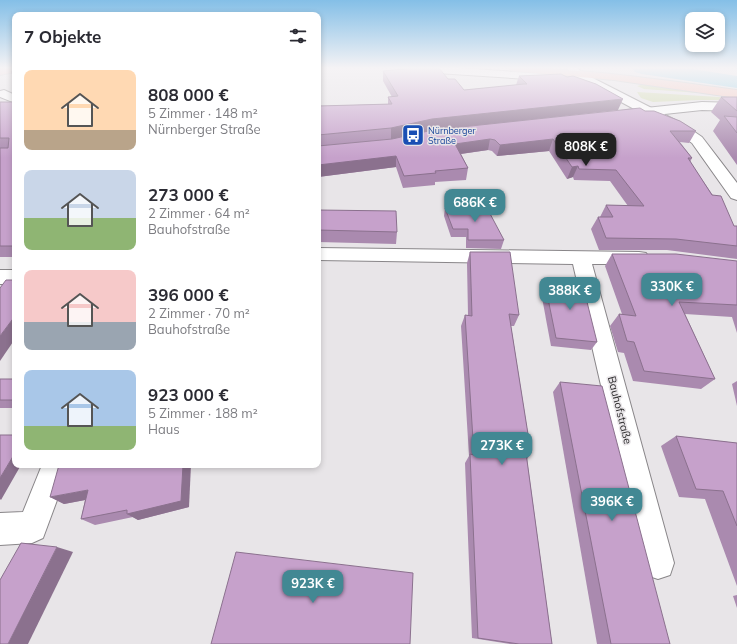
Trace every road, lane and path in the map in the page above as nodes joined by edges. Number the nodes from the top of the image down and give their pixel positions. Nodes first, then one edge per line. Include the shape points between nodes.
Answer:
1 (625, 98) edge
2 (633, 98) edge
3 (638, 105) junction
4 (737, 107) edge
5 (650, 112) junction
6 (617, 115) edge
7 (737, 195) edge
8 (321, 254) edge
9 (581, 258) junction
10 (659, 258) edge
11 (0, 277) edge
12 (12, 277) edge
13 (55, 468) edge
14 (0, 529) edge
15 (658, 563) dead end

1 - 3 street
2 - 3 street
3 - 5 street
4 - 5 street via 702,106
5 - 6 street
5 - 7 street via 697,140
8 - 9 street
9 - 10 street
9 - 15 street, Bauhofstraße
11 - 12 street
13 - 14 street via 32,527

